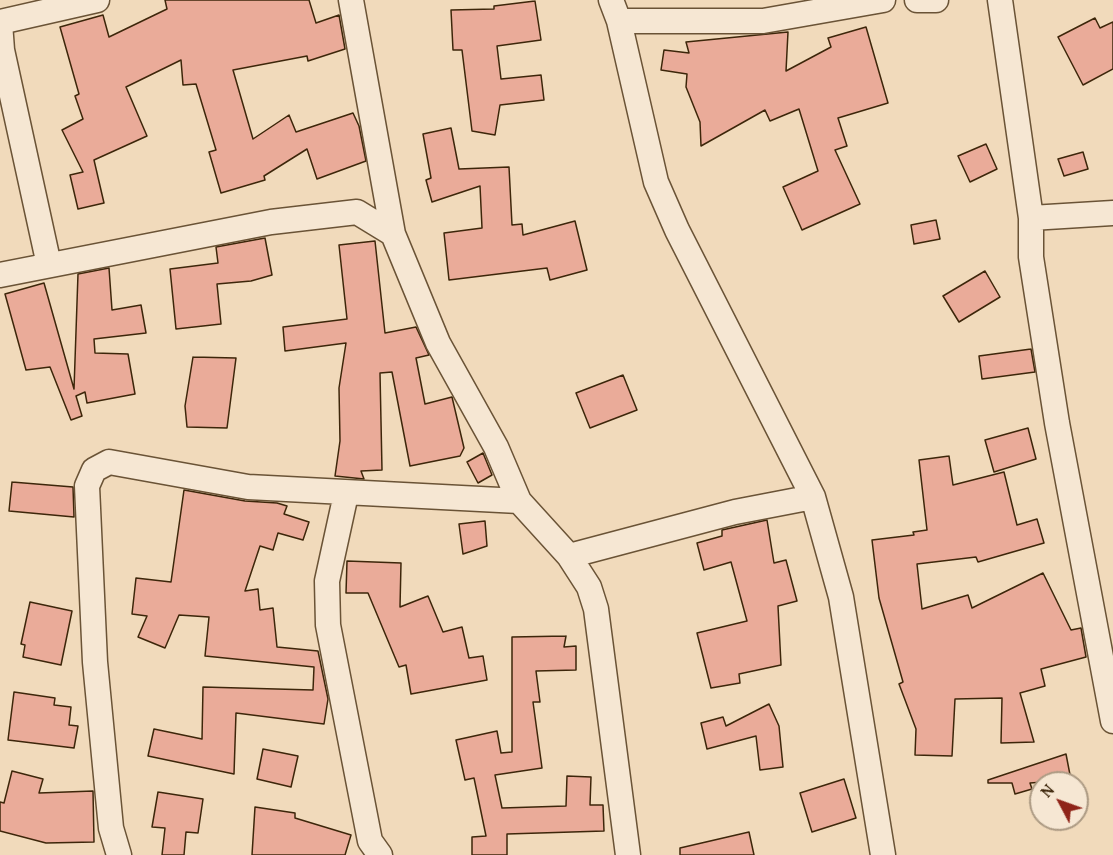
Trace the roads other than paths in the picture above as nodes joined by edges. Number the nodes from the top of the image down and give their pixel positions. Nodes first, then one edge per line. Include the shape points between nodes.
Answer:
1 (98, 0) edge
2 (351, 0) edge
3 (883, 0) edge
4 (917, 0) edge
5 (936, 0) edge
6 (1000, 0) edge
7 (615, 11) edge
8 (0, 22) edge
9 (385, 183) junction
10 (357, 212) junction
11 (1113, 213) edge
12 (1031, 218) junction
13 (393, 234) junction
14 (49, 265) junction
15 (0, 275) edge
16 (346, 494) junction
17 (813, 497) junction
18 (519, 501) junction
19 (569, 556) junction
20 (1113, 721) edge
21 (119, 855) edge
22 (380, 855) edge
23 (628, 855) edge
24 (884, 855) edge

1 - 8 street
2 - 9 street
3 - 7 street via 763,21
4 - 5 street
6 - 12 street
7 - 17 street via 656,182
8 - 14 street via 2,50
9 - 10 street
9 - 13 street
10 - 13 street
10 - 14 street via 271,222
11 - 12 street
12 - 20 street via 1031,257 1057,423
13 - 18 street via 438,343 496,447
14 - 15 street
16 - 18 street
16 - 21 street via 248,487 109,462 94,470 87,486 95,662 111,828
16 - 22 street via 327,581 328,625 370,841
17 - 19 street via 735,512
17 - 24 street via 841,597
18 - 19 street
19 - 23 street via 589,587 596,609

